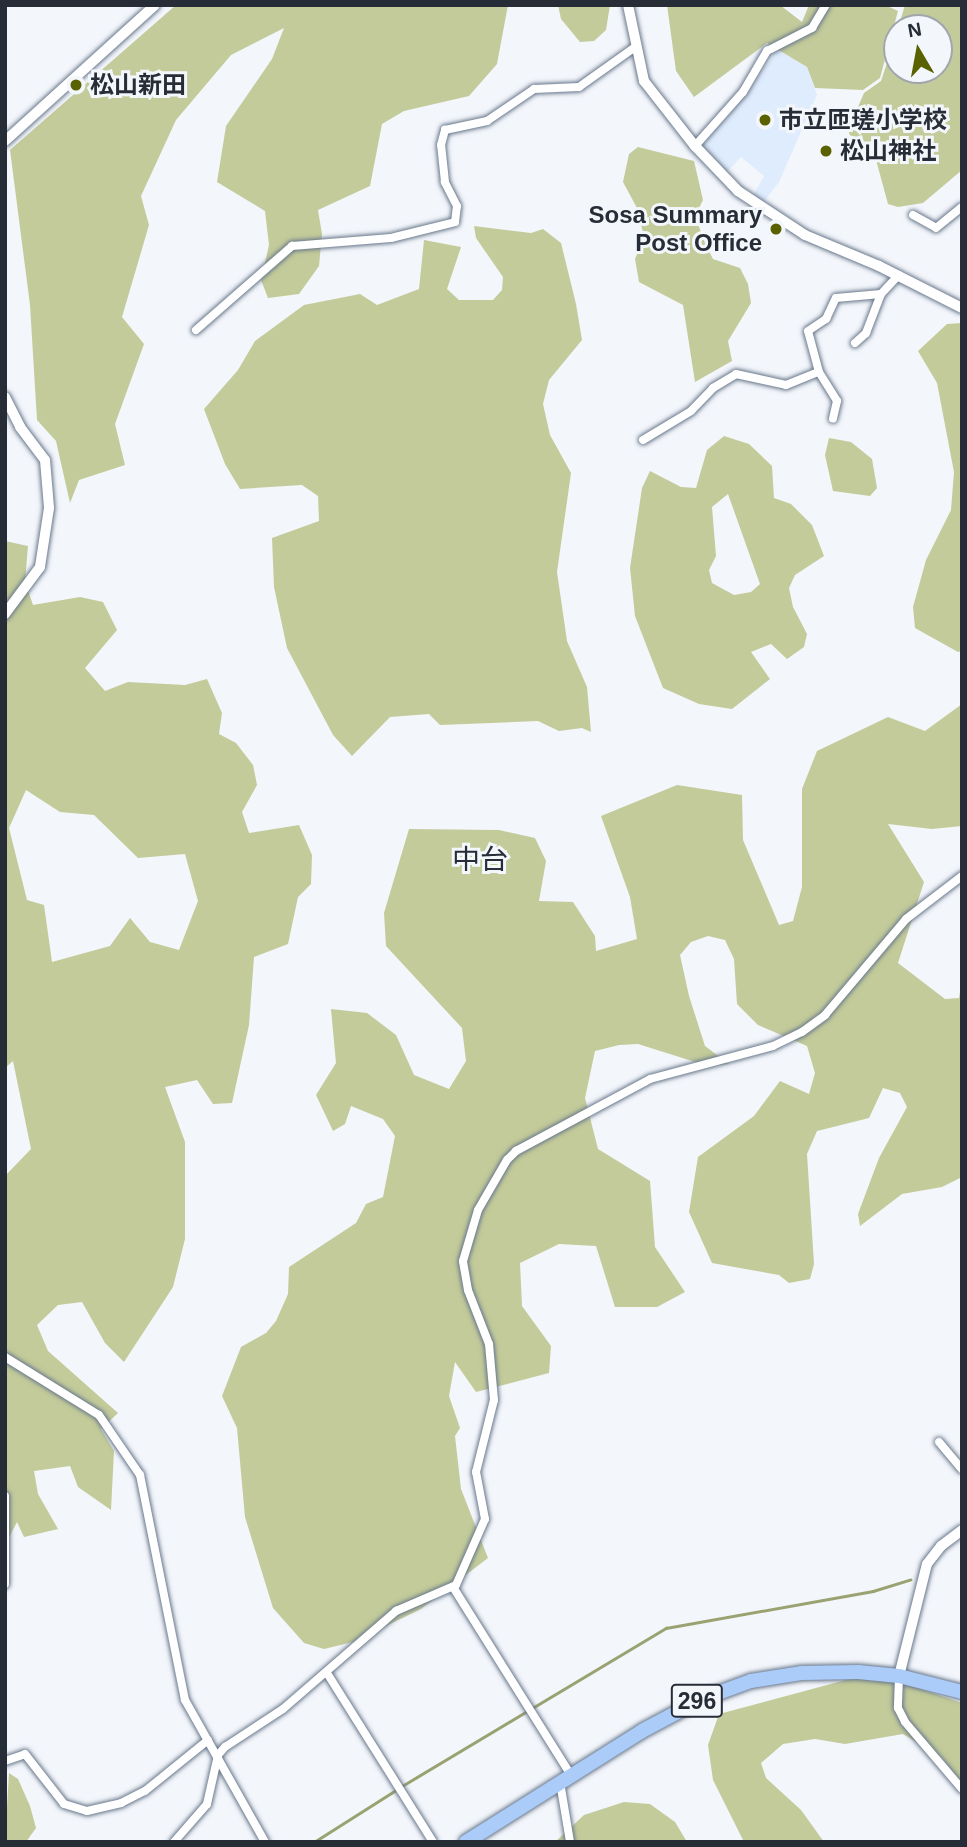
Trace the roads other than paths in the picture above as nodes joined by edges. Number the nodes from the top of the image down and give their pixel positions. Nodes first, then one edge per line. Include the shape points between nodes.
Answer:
1 (155, 5) edge
2 (628, 5) edge
3 (826, 5) edge
4 (635, 47) junction
5 (5, 141) edge
6 (695, 146) junction
7 (962, 207) edge
8 (913, 215) dead end
9 (899, 275) junction
10 (881, 294) junction
11 (962, 308) edge
12 (196, 330) dead end
13 (855, 343) dead end
14 (819, 372) junction
15 (5, 397) edge
16 (832, 419) dead end
17 (643, 440) dead end
18 (5, 614) edge
19 (962, 876) edge
20 (5, 1357) edge
21 (939, 1442) dead end
22 (962, 1469) edge
23 (5, 1496) edge
24 (962, 1530) edge
25 (5, 1584) edge
26 (453, 1587) junction
27 (327, 1673) junction
28 (899, 1676) junction
29 (962, 1692) edge
30 (208, 1740) junction
31 (218, 1755) junction
32 (5, 1761) edge
33 (565, 1779) junction
34 (962, 1789) edge
35 (174, 1842) edge
36 (265, 1842) edge
37 (433, 1842) edge
38 (466, 1842) edge
39 (570, 1842) edge

1 - 5 main road
2 - 4 main road
3 - 6 street via 812,28 767,51 743,92
4 - 6 main road via 644,81
4 - 12 street via 579,87 534,89 487,121 445,130 443,170 457,206 455,222 391,238 292,246
6 - 9 main road via 738,191 795,229
7 - 8 street via 936,228
9 - 10 street
9 - 11 main road
10 - 13 street via 866,333
10 - 14 street via 836,298 826,319 808,331
14 - 16 street via 837,401
14 - 17 street via 786,384 736,374 713,388 691,411
15 - 18 main road via 20,427 46,460 48,508 40,566
19 - 26 street via 906,919 825,1015 796,1036 650,1079 516,1151 500,1170 478,1210 463,1261 468,1290 489,1344 494,1400 477,1472 485,1519
20 - 30 street via 99,1415 139,1475 177,1671 191,1713
21 - 22 street
23 - 25 street
24 - 28 main road via 940,1546 927,1564
26 - 27 street via 396,1611
26 - 33 street
27 - 31 street
27 - 37 street
28 - 29 highway, 296
28 - 33 highway, 296 via 802,1673 751,1681 672,1714
28 - 34 street via 898,1708 905,1722
30 - 31 street
30 - 32 street via 145,1791 121,1803 87,1811 64,1804 24,1754
31 - 35 street via 207,1804
31 - 36 street
33 - 38 highway, 296
33 - 39 street

